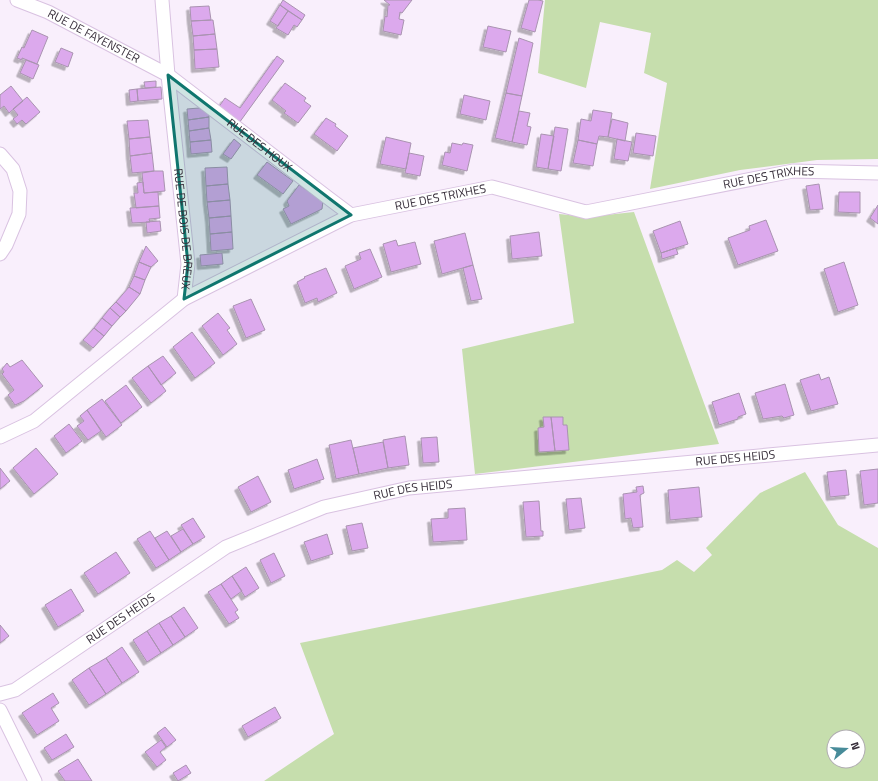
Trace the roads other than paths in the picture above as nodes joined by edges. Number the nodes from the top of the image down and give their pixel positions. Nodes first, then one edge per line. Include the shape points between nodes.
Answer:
1 (17, 0) edge
2 (162, 0) edge
3 (168, 75) junction
4 (0, 154) edge
5 (878, 173) edge
6 (351, 215) junction
7 (2, 248) edge
8 (184, 299) junction
9 (0, 437) edge
10 (878, 445) edge
11 (0, 694) edge
12 (0, 710) edge
13 (35, 781) edge

1 - 3 street, RUE DE FAYENSTER via 48,12
2 - 3 street, RUE DE BOIS DE BREUX
3 - 6 street, RUE DES HOUX
3 - 8 street, RUE DE BOIS DE BREUX via 188,264
4 - 7 street via 13,169 20,191 19,214
5 - 6 street, RUE DES TRIXHES via 793,171 586,212 492,187
6 - 8 street, RUE DES TRIXHES
8 - 9 street, RUE DE BOIS DE BREUX via 34,421
10 - 11 street, RUE DES HEIDS via 409,488 324,507 226,547 15,690
12 - 13 street

